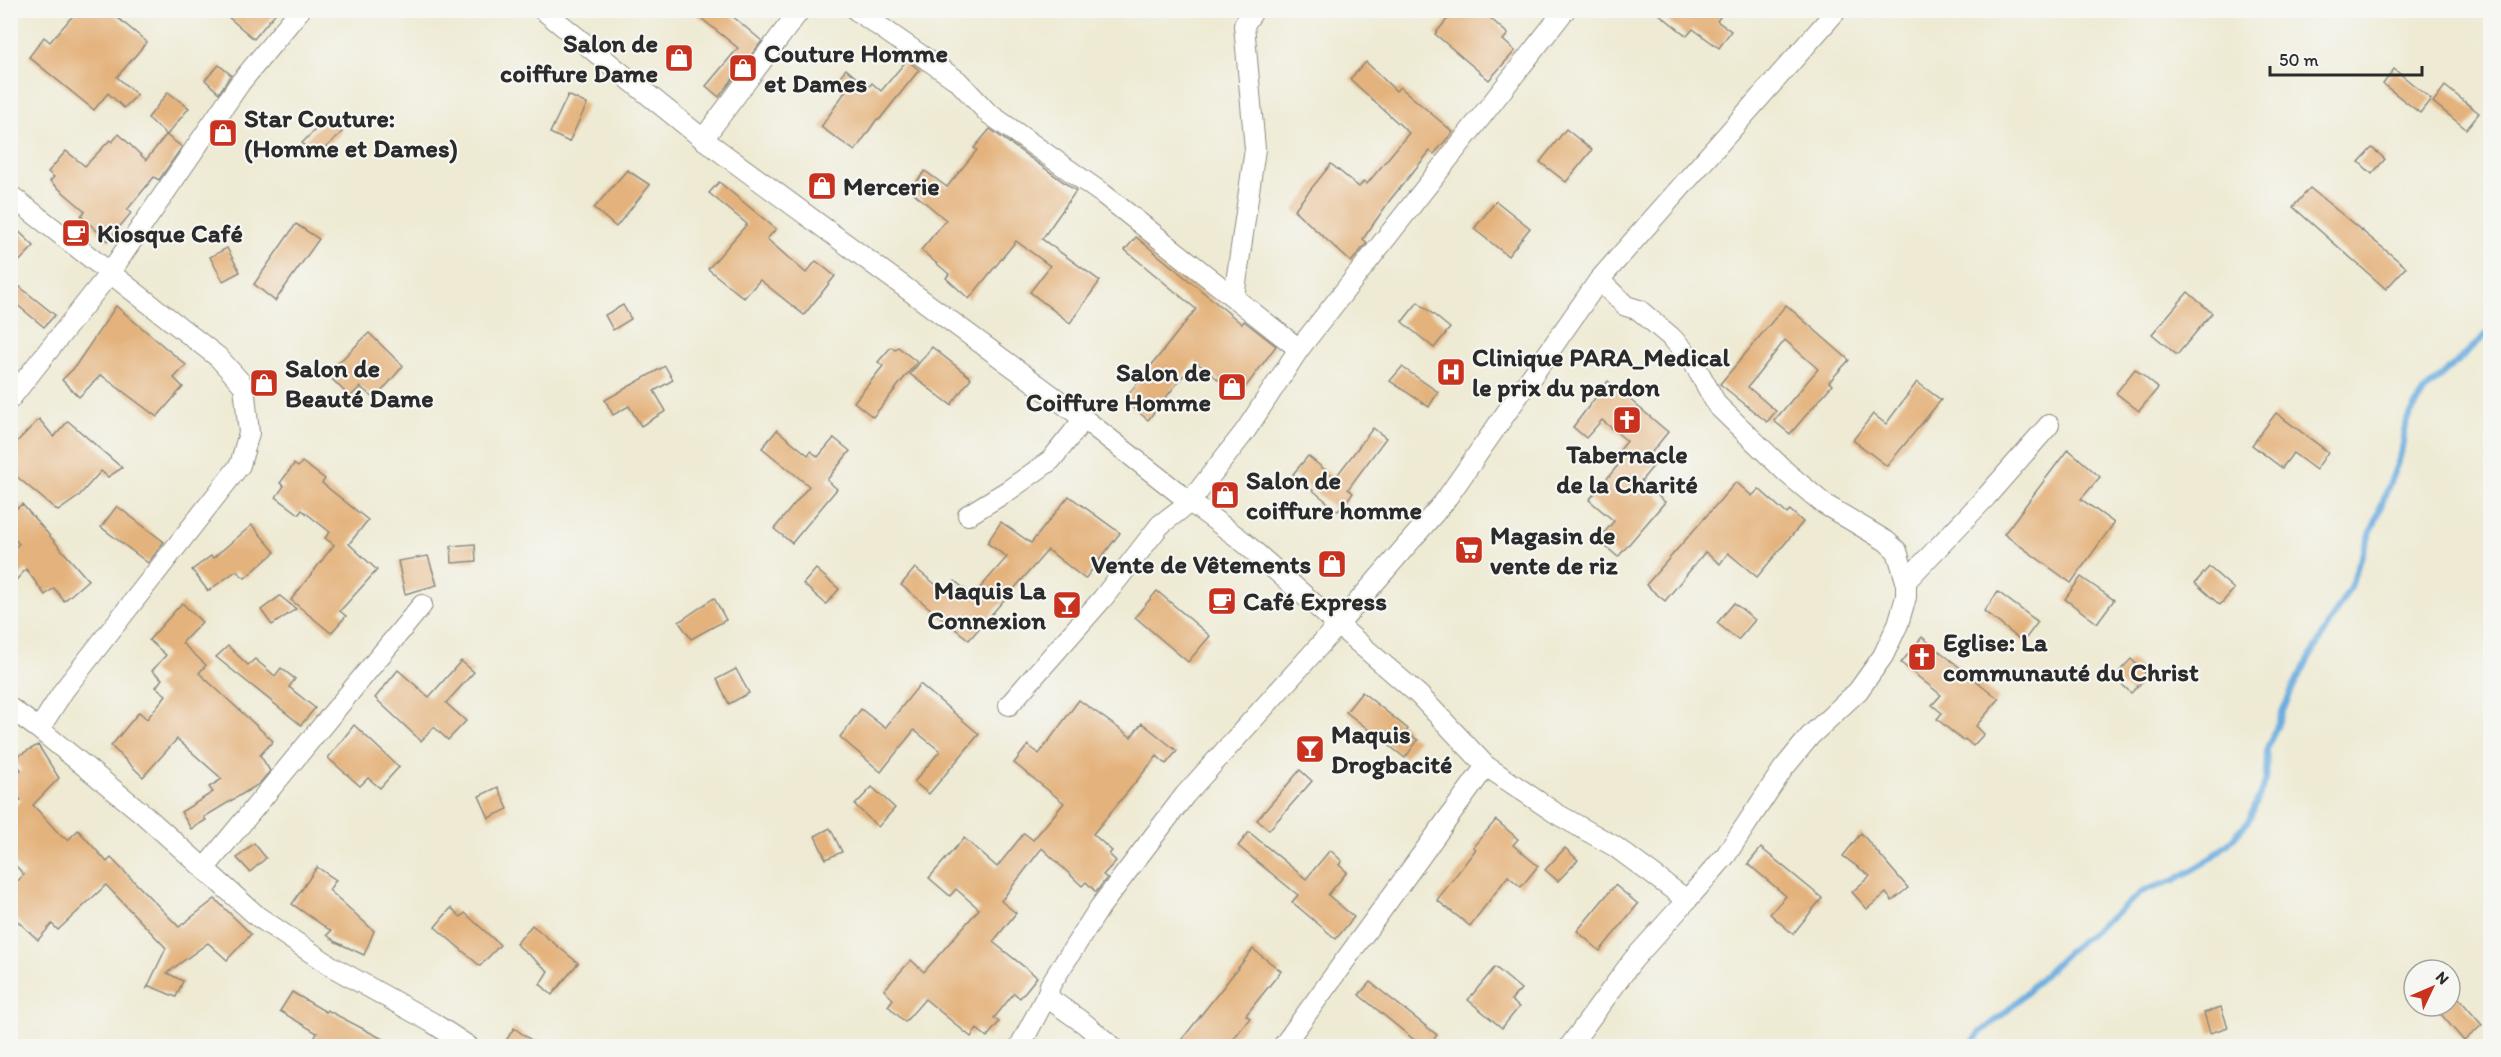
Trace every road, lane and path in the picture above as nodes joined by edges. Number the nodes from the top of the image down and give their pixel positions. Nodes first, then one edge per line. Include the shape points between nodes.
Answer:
1 (300, 10) edge
2 (543, 10) edge
3 (800, 10) edge
4 (856, 10) edge
5 (1254, 10) edge
6 (1838, 10) edge
7 (1561, 12) edge
8 (703, 139) junction
9 (10, 195) edge
10 (109, 274) junction
11 (1599, 280) junction
12 (1234, 297) junction
13 (1299, 350) junction
14 (10, 399) edge
15 (1084, 419) junction
16 (2049, 425) dead end
17 (1190, 502) junction
18 (968, 515) dead end
19 (1906, 581) junction
20 (422, 605) dead end
21 (1338, 625) junction
22 (1009, 705) dead end
23 (10, 708) edge
24 (39, 729) junction
25 (1486, 766) junction
26 (204, 869) junction
27 (1687, 900) junction
28 (1048, 993) junction
29 (468, 1047) edge
30 (1020, 1047) edge
31 (1111, 1047) edge
32 (1282, 1047) edge
33 (1570, 1047) edge

1 - 10 street via 240,83
2 - 8 street
3 - 8 street
4 - 12 street via 958,81 988,113 1103,194
5 - 12 street via 1244,25 1256,149
6 - 11 street
7 - 13 street
8 - 15 street
9 - 10 street
10 - 14 street
10 - 24 street via 218,357 243,386 249,433 240,465 64,690
11 - 19 street via 1626,306 1639,310 1671,337 1690,358 1717,405 1787,473 1824,504 1897,551
11 - 21 street via 1444,502
12 - 13 street
13 - 17 street via 1246,430
15 - 17 street
15 - 18 street via 1051,460
16 - 19 street
17 - 21 street via 1240,539
17 - 22 street via 1160,525 1104,598
19 - 27 street via 1898,624 1883,656 1858,691 1810,736 1783,769 1726,855
20 - 26 street
21 - 25 street via 1419,695
21 - 28 street via 1185,795 1100,907
23 - 24 street
24 - 26 street
25 - 27 street via 1557,814 1614,846
25 - 32 street
26 - 29 street via 285,935
27 - 33 street via 1633,960
28 - 30 street
28 - 31 street via 1051,1000

